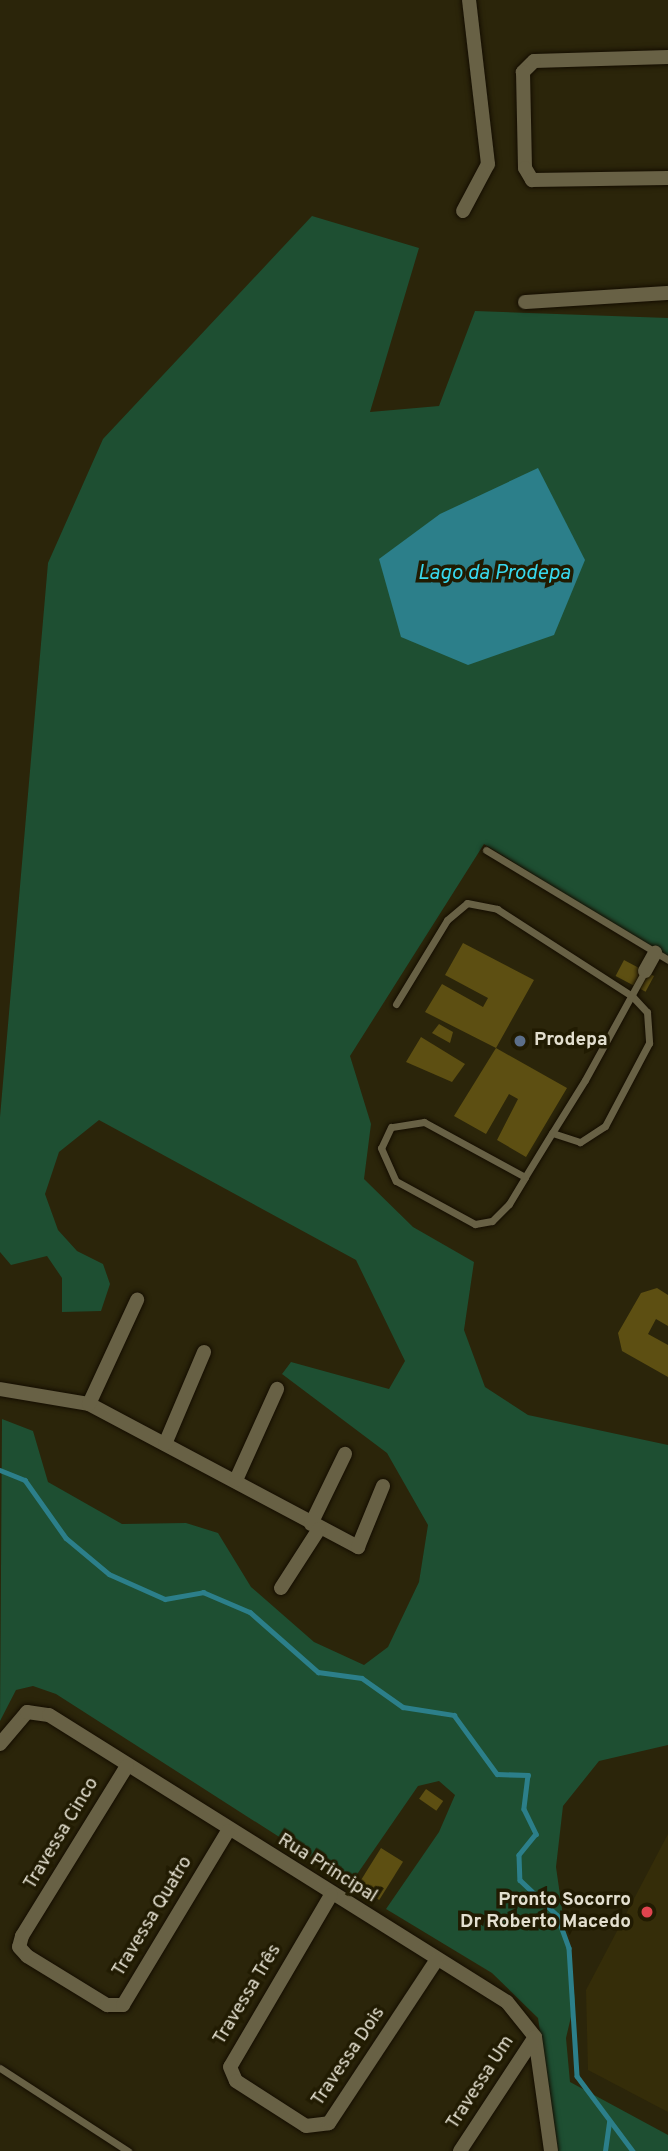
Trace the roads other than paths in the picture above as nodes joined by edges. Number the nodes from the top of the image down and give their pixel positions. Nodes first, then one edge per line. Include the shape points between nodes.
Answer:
1 (469, 0) edge
2 (668, 57) edge
3 (668, 178) edge
4 (463, 211) dead end
5 (668, 293) edge
6 (525, 302) dead end
7 (486, 850) dead end
8 (662, 957) edge
9 (645, 971) joint
10 (632, 996) junction
11 (396, 1004) dead end
12 (552, 1133) junction
13 (525, 1178) junction
14 (137, 1300) dead end
15 (204, 1352) dead end
16 (0, 1389) edge
17 (277, 1389) dead end
18 (89, 1404) junction
19 (165, 1444) junction
20 (345, 1454) dead end
21 (236, 1480) junction
22 (383, 1486) dead end
23 (315, 1526) junction
24 (281, 1588) dead end
25 (0, 1744) edge
26 (127, 1766) junction
27 (228, 1831) junction
28 (331, 1895) junction
29 (437, 1959) junction
30 (66, 1980) joint
31 (535, 2037) junction
32 (0, 2068) edge
33 (271, 2104) joint
34 (128, 2151) edge
35 (460, 2151) edge
36 (551, 2151) edge

1 - 4 street via 488,164
2 - 3 street via 534,61 523,72 525,168 532,180
5 - 6 street
7 - 8 lane
8 - 9 street
9 - 10 lane
10 - 11 lane via 497,909 467,903 447,920
10 - 12 lane
10 - 12 lane via 647,1012 649,1042 605,1126 580,1142
12 - 13 lane
13 - 13 lane via 492,1222 475,1224 396,1181 382,1148 391,1127 424,1122
14 - 18 street
15 - 19 street
16 - 18 street
17 - 21 street
18 - 19 street
19 - 21 street
20 - 23 street
21 - 23 street
22 - 23 street via 358,1547
23 - 24 street
25 - 26 street, Rua Principal via 16,1720 38,1712
26 - 27 street, Rua Principal
26 - 30 street, Travessa Cinco via 19,1947
27 - 28 street, Rua Principal
27 - 30 street, Travessa Quatro via 122,2005 107,2005
28 - 29 street, Rua Principal
28 - 33 street, Travessa Três via 232,2058 236,2081
29 - 31 street, Rua Principal via 513,2007
29 - 33 street, Travessa Dois via 329,2123 306,2126
31 - 35 street, Travessa Um
31 - 36 street, Rua Principal
32 - 34 lane

